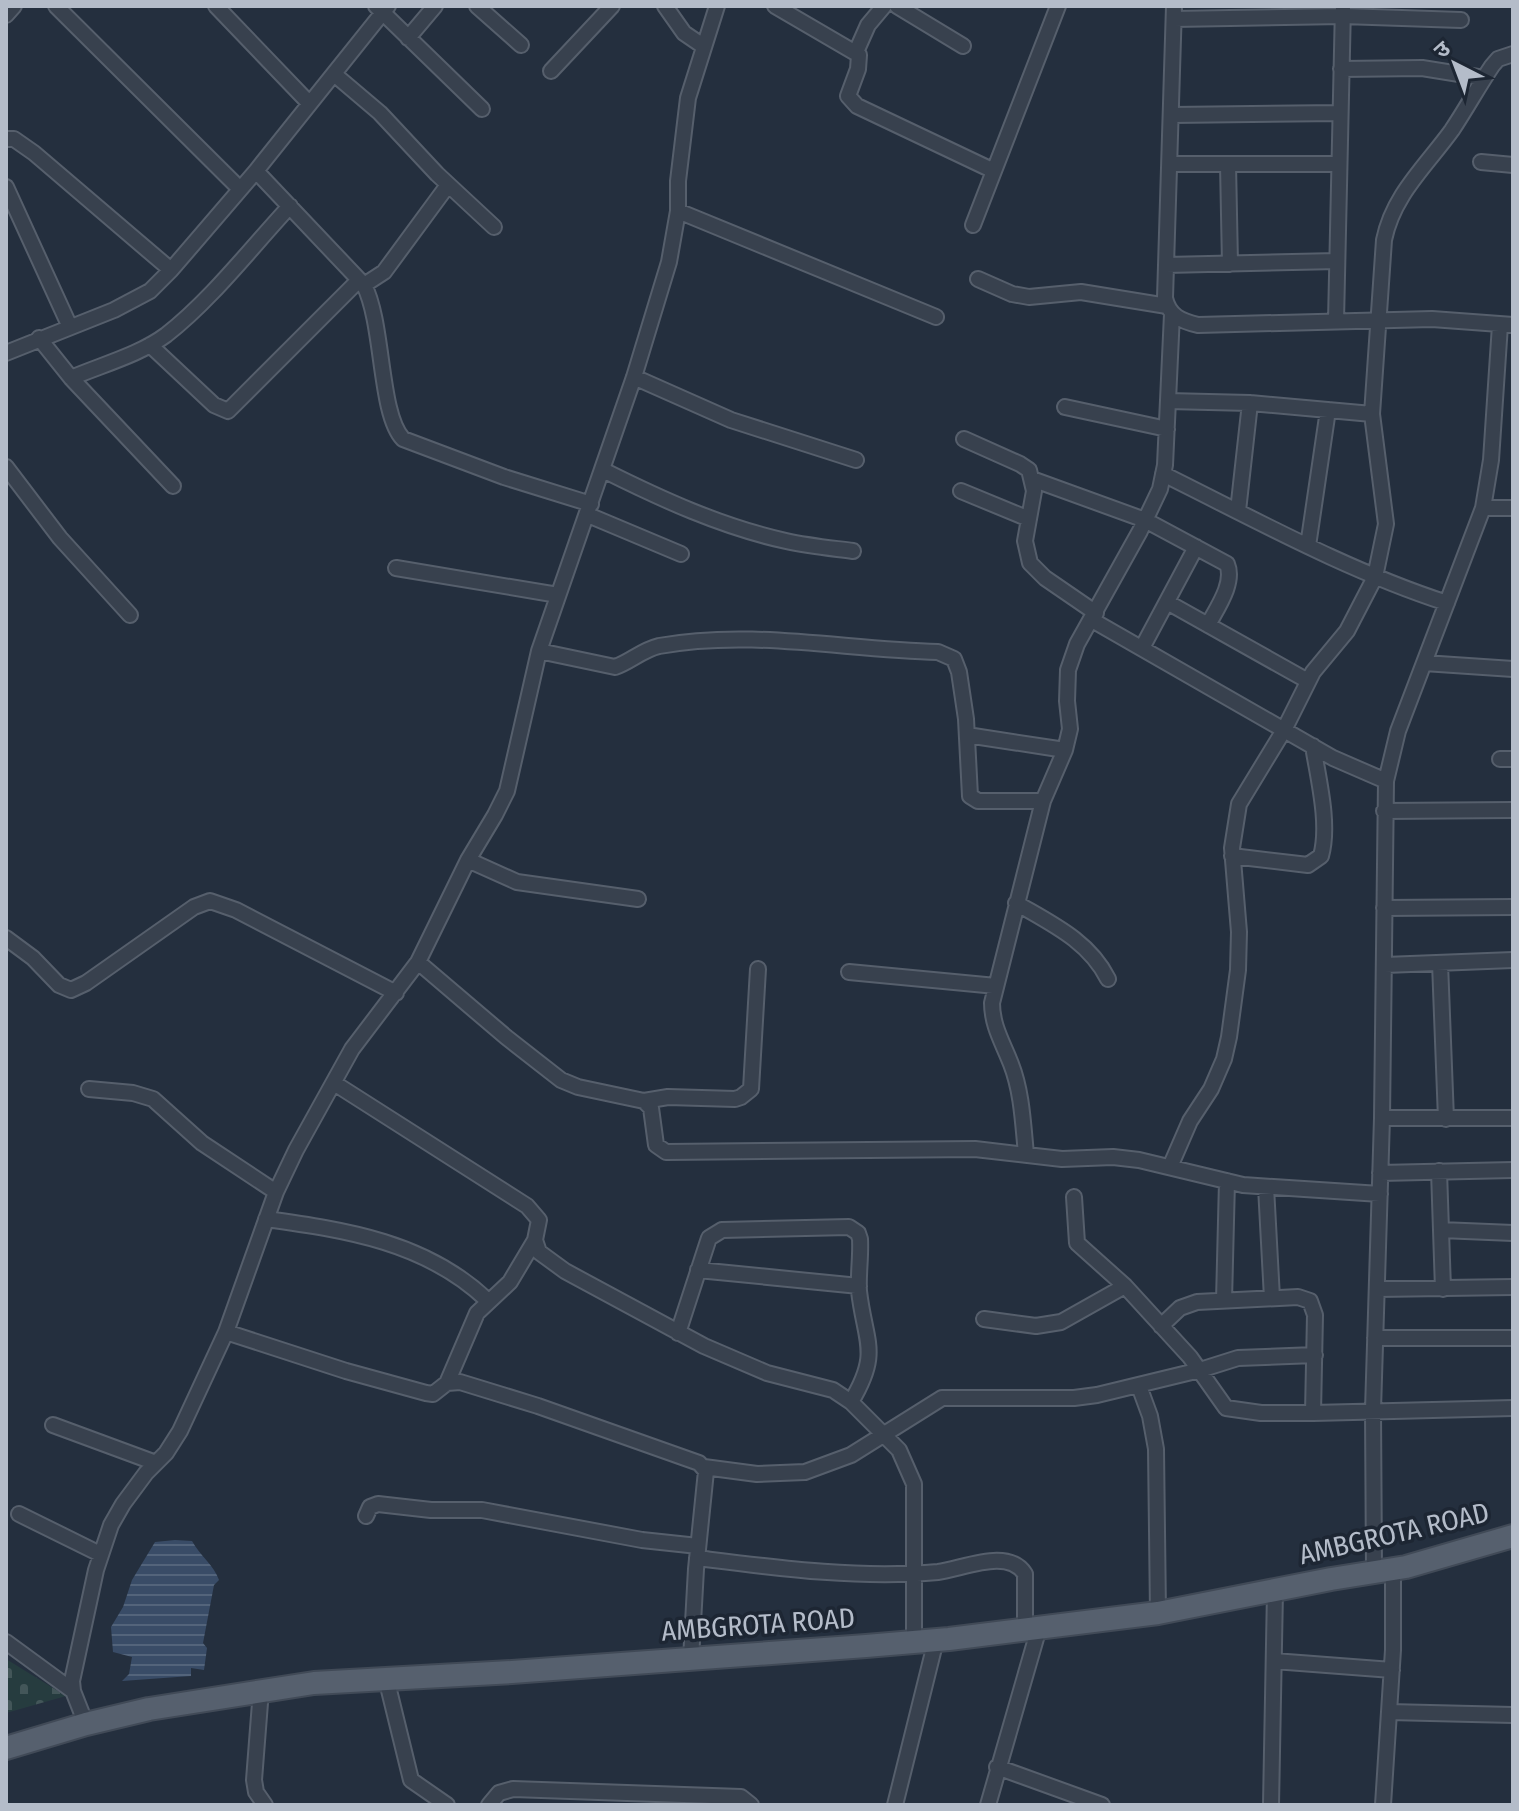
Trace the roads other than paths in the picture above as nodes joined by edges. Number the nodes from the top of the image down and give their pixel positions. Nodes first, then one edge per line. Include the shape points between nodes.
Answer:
1 (14, 6) edge
2 (56, 6) edge
3 (216, 6) edge
4 (435, 6) edge
5 (477, 6) edge
6 (612, 6) edge
7 (665, 6) edge
8 (717, 6) edge
9 (775, 6) edge
10 (884, 6) edge
11 (897, 6) edge
12 (1058, 6) edge
13 (382, 8) edge
14 (1343, 11) edge
15 (1174, 12) edge
16 (1293, 12) edge
17 (6, 15) edge
18 (1461, 20) dead end
19 (408, 38) junction
20 (521, 45) dead end
21 (703, 46) junction
22 (963, 46) dead end
23 (856, 52) junction
24 (1513, 54) edge
25 (1341, 69) junction
26 (551, 71) dead end
27 (334, 74) junction
28 (1484, 78) junction
29 (309, 103) junction
30 (482, 109) dead end
31 (1340, 113) junction
32 (1172, 115) junction
33 (6, 139) edge
34 (1481, 162) dead end
35 (1170, 164) junction
36 (1228, 164) junction
37 (1339, 164) junction
38 (1513, 165) edge
39 (256, 171) junction
40 (994, 171) junction
41 (448, 185) junction
42 (6, 187) edge
43 (240, 189) junction
44 (290, 206) junction
45 (678, 211) junction
46 (973, 225) dead end
47 (494, 227) dead end
48 (1337, 261) junction
49 (1230, 264) junction
50 (1166, 265) junction
51 (171, 270) junction
52 (978, 279) dead end
53 (361, 283) junction
54 (1169, 310) junction
55 (936, 317) dead end
56 (1380, 320) junction
57 (1336, 321) junction
58 (1506, 325) edge
59 (70, 327) junction
60 (39, 338) junction
61 (150, 345) junction
62 (6, 353) edge
63 (66, 373) junction
64 (634, 377) junction
65 (1168, 401) junction
66 (1250, 403) junction
67 (1065, 407) dead end
68 (1328, 410) junction
69 (1372, 414) junction
70 (1167, 429) junction
71 (964, 439) dead end
72 (856, 460) dead end
73 (6, 467) edge
74 (603, 470) junction
75 (1163, 474) junction
76 (1032, 479) junction
77 (173, 486) dead end
78 (961, 491) dead end
79 (1483, 508) junction
80 (1513, 508) edge
81 (589, 509) junction
82 (1238, 511) junction
83 (1029, 519) junction
84 (1145, 520) junction
85 (1308, 546) junction
86 (1196, 547) junction
87 (853, 551) dead end
88 (681, 554) dead end
89 (396, 568) dead end
90 (1375, 577) junction
91 (558, 595) junction
92 (1167, 602) junction
93 (1447, 603) junction
94 (130, 615) dead end
95 (1094, 616) junction
96 (1208, 625) junction
97 (1142, 648) junction
98 (539, 651) junction
99 (1424, 663) junction
100 (1513, 669) edge
101 (1308, 681) junction
102 (1284, 730) junction
103 (967, 735) junction
104 (1313, 746) junction
105 (1065, 750) junction
106 (1386, 781) junction
107 (1043, 801) junction
108 (1513, 810) edge
109 (1384, 811) junction
110 (1232, 856) junction
111 (468, 860) junction
112 (638, 899) dead end
113 (1016, 903) junction
114 (1513, 907) edge
115 (1384, 908) junction
116 (6, 938) edge
117 (1513, 960) edge
118 (418, 962) junction
119 (1440, 963) junction
120 (1385, 965) junction
121 (758, 969) dead end
122 (849, 972) dead end
123 (1108, 979) dead end
124 (996, 986) junction
125 (396, 993) junction
126 (334, 1083) junction
127 (89, 1089) dead end
128 (644, 1101) junction
129 (1382, 1118) junction
130 (1513, 1118) edge
131 (1446, 1119) junction
132 (1026, 1154) junction
133 (1170, 1167) junction
134 (1513, 1170) edge
135 (1439, 1171) junction
136 (1380, 1173) junction
137 (1227, 1181) junction
138 (1266, 1187) junction
139 (276, 1192) junction
140 (1380, 1194) junction
141 (1074, 1197) dead end
142 (266, 1219) junction
143 (1441, 1230) junction
144 (1513, 1233) edge
145 (535, 1240) junction
146 (698, 1270) junction
147 (859, 1286) junction
148 (1125, 1286) junction
149 (1513, 1287) edge
150 (1377, 1289) junction
151 (1443, 1289) junction
152 (1272, 1298) junction
153 (487, 1300) junction
154 (1224, 1301) junction
155 (984, 1319) dead end
156 (1161, 1326) junction
157 (226, 1332) junction
158 (678, 1333) junction
159 (1375, 1338) junction
160 (1513, 1338) edge
161 (1315, 1355) junction
162 (1200, 1370) junction
163 (447, 1383) junction
164 (1139, 1386) junction
165 (851, 1402) junction
166 (1513, 1408) edge
167 (1373, 1410) junction
168 (1313, 1413) junction
169 (53, 1425) dead end
170 (884, 1433) junction
171 (156, 1463) junction
172 (704, 1467) junction
173 (19, 1514) dead end
174 (366, 1516) dead end
175 (1513, 1536) edge
176 (698, 1552) junction
177 (100, 1554) junction
178 (1384, 1571) junction
179 (914, 1574) junction
180 (1275, 1591) junction
181 (1158, 1613) junction
182 (1032, 1629) junction
183 (925, 1641) junction
184 (6, 1642) edge
185 (691, 1659) junction
186 (1274, 1661) junction
187 (1392, 1670) junction
188 (386, 1678) junction
189 (261, 1690) junction
190 (73, 1691) junction
191 (1389, 1712) junction
192 (1513, 1715) edge
193 (86, 1724) junction
194 (6, 1748) edge
195 (997, 1767) junction
196 (619, 1798) edge
197 (444, 1804) edge
198 (265, 1805) edge
199 (489, 1805) edge
200 (751, 1805) edge
201 (895, 1805) edge
202 (988, 1805) edge
203 (1102, 1805) edge
204 (1271, 1805) edge
205 (1383, 1805) edge

1 - 17 street
2 - 43 street
3 - 29 street
4 - 19 street
5 - 20 street
6 - 26 street
7 - 21 street via 684,33
8 - 21 street
9 - 23 street
10 - 23 street
11 - 22 street
12 - 40 street
13 - 19 street
13 - 27 street
14 - 16 street
14 - 18 street
14 - 25 street
15 - 16 street
15 - 32 street
19 - 30 street
21 - 45 street via 682,137
23 - 40 street via 858,69 848,91 852,102
24 - 28 street via 1498,59
25 - 28 street via 1422,68
25 - 31 street
27 - 29 street
27 - 41 street via 380,113
28 - 56 street via 1389,219
29 - 39 street
31 - 32 street
31 - 37 street
32 - 35 street
33 - 51 street via 34,153
34 - 38 street
35 - 36 street
35 - 50 street
36 - 37 street
36 - 49 street
37 - 48 street
39 - 43 street
39 - 44 street
40 - 46 street
41 - 47 street
41 - 53 street via 384,272
42 - 59 street
43 - 51 street
44 - 53 street
44 - 61 street via 202,301
45 - 55 street
45 - 64 street via 669,262
48 - 49 street
48 - 57 street
49 - 50 street
50 - 54 street
51 - 59 street via 133,302
52 - 54 street via 1029,297 1081,292
53 - 61 street via 228,411 214,405
53 - 81 street via 371,299 391,410 403,439
54 - 57 street via 1198,325
54 - 65 street
56 - 57 street
56 - 58 street
56 - 69 street
58 - 79 street
59 - 60 street
60 - 62 street
60 - 63 street
61 - 63 street
63 - 77 street
64 - 72 street via 731,420
64 - 74 street
65 - 66 street
65 - 70 street
66 - 68 street
66 - 82 street
67 - 70 street
68 - 69 street
68 - 85 street
69 - 90 street via 1386,524
70 - 75 street
71 - 76 street via 1020,464
73 - 94 street via 60,538
74 - 81 street
74 - 87 street via 704,516 783,541
75 - 82 street
75 - 84 street
76 - 83 street
76 - 84 street
78 - 83 street
79 - 80 street
79 - 93 street
81 - 88 street
81 - 91 street
82 - 85 street
83 - 95 street via 1025,541 1030,563
84 - 86 street
84 - 95 street
85 - 90 street
86 - 92 street
86 - 96 street via 1230,569
89 - 91 street
90 - 93 street
90 - 101 street via 1347,631
91 - 98 street
92 - 96 street
92 - 97 street
93 - 99 street
95 - 97 street
95 - 105 street via 1068,670 1070,729
96 - 101 street
97 - 102 street
98 - 103 street via 615,667 657,647 734,638 938,652 956,664
98 - 111 street via 507,791
99 - 100 street
99 - 106 street
101 - 102 street
102 - 104 street
102 - 110 street via 1239,804
103 - 105 street
103 - 107 street via 968,789 973,799
104 - 106 street
104 - 110 street via 1322,800 1321,856 1308,865
105 - 107 street
106 - 109 street
107 - 113 street
108 - 109 street
109 - 115 street
110 - 133 street via 1239,932 1229,1037 1211,1089
111 - 112 street via 517,882
111 - 118 street
113 - 123 street via 1083,945
113 - 124 street
114 - 115 street
115 - 120 street
116 - 125 street via 71,990 210,901
117 - 119 street
118 - 125 street
118 - 128 street via 561,1080
119 - 120 street
119 - 131 street
120 - 129 street
121 - 128 street via 751,1089 735,1099
122 - 124 street
124 - 132 street via 992,1017 1012,1066
125 - 126 street via 352,1049
126 - 139 street
126 - 145 street via 527,1206 539,1220
127 - 139 street via 153,1099 202,1143
128 - 132 street via 651,1108 656,1145 666,1152 924,1148
129 - 131 street
129 - 136 street
130 - 131 street
132 - 133 street via 1113,1157
133 - 137 street
134 - 135 street
135 - 136 street
135 - 143 street
136 - 140 street
137 - 138 street
137 - 154 street
138 - 140 street
138 - 152 street
139 - 142 street
140 - 150 street
141 - 148 street via 1077,1243
142 - 153 street via 393,1243 450,1271
142 - 157 street
143 - 144 street
143 - 151 street
145 - 153 street via 510,1282
145 - 158 street via 539,1252 565,1271
146 - 147 street
146 - 147 street via 709,1238 722,1230 843,1226 854,1229 860,1239
146 - 158 street
147 - 165 street via 869,1365
148 - 155 street via 1061,1322 1036,1326
148 - 156 street
149 - 151 street
150 - 151 street
150 - 159 street
152 - 154 street
152 - 161 street via 1310,1301
153 - 163 street via 468,1329
154 - 156 street via 1186,1305
156 - 162 street
157 - 163 street via 426,1393
157 - 171 street via 180,1431
158 - 165 street via 767,1373 825,1387
159 - 160 street
159 - 167 street
161 - 162 street via 1238,1358
161 - 168 street
162 - 164 street
162 - 168 street via 1226,1408
163 - 172 street via 460,1382 538,1406
164 - 170 street via 1074,1398 942,1398
164 - 181 street via 1156,1449
165 - 170 street
166 - 167 street
167 - 168 street
167 - 178 street
169 - 171 street
170 - 172 street via 841,1459 805,1472 757,1474
170 - 179 street via 899,1450 914,1484
171 - 177 street via 123,1504
172 - 176 street
173 - 177 street
174 - 176 street via 378,1504 482,1510
175 - 178 main road, AMBGROTA ROAD
176 - 179 street via 806,1571
176 - 185 street
177 - 190 street
178 - 180 main road, AMBGROTA ROAD
178 - 187 street
179 - 182 street via 989,1562 1016,1564 1025,1574
179 - 183 street
180 - 181 main road, AMBGROTA ROAD
180 - 186 street
181 - 182 main road, AMBGROTA ROAD
182 - 183 main road, AMBGROTA ROAD
182 - 195 street
183 - 185 main road, AMBGROTA ROAD
183 - 201 street
184 - 190 street
185 - 188 main road, AMBGROTA ROAD
186 - 187 street
186 - 204 street
187 - 191 street
188 - 189 main road, AMBGROTA ROAD
188 - 197 street via 411,1780
189 - 193 main road, AMBGROTA ROAD
189 - 198 street via 254,1780
190 - 193 street
191 - 192 street
191 - 205 street
193 - 194 main road, AMBGROTA ROAD
195 - 202 street
195 - 203 street
196 - 199 street via 506,1789
196 - 200 street via 741,1797

